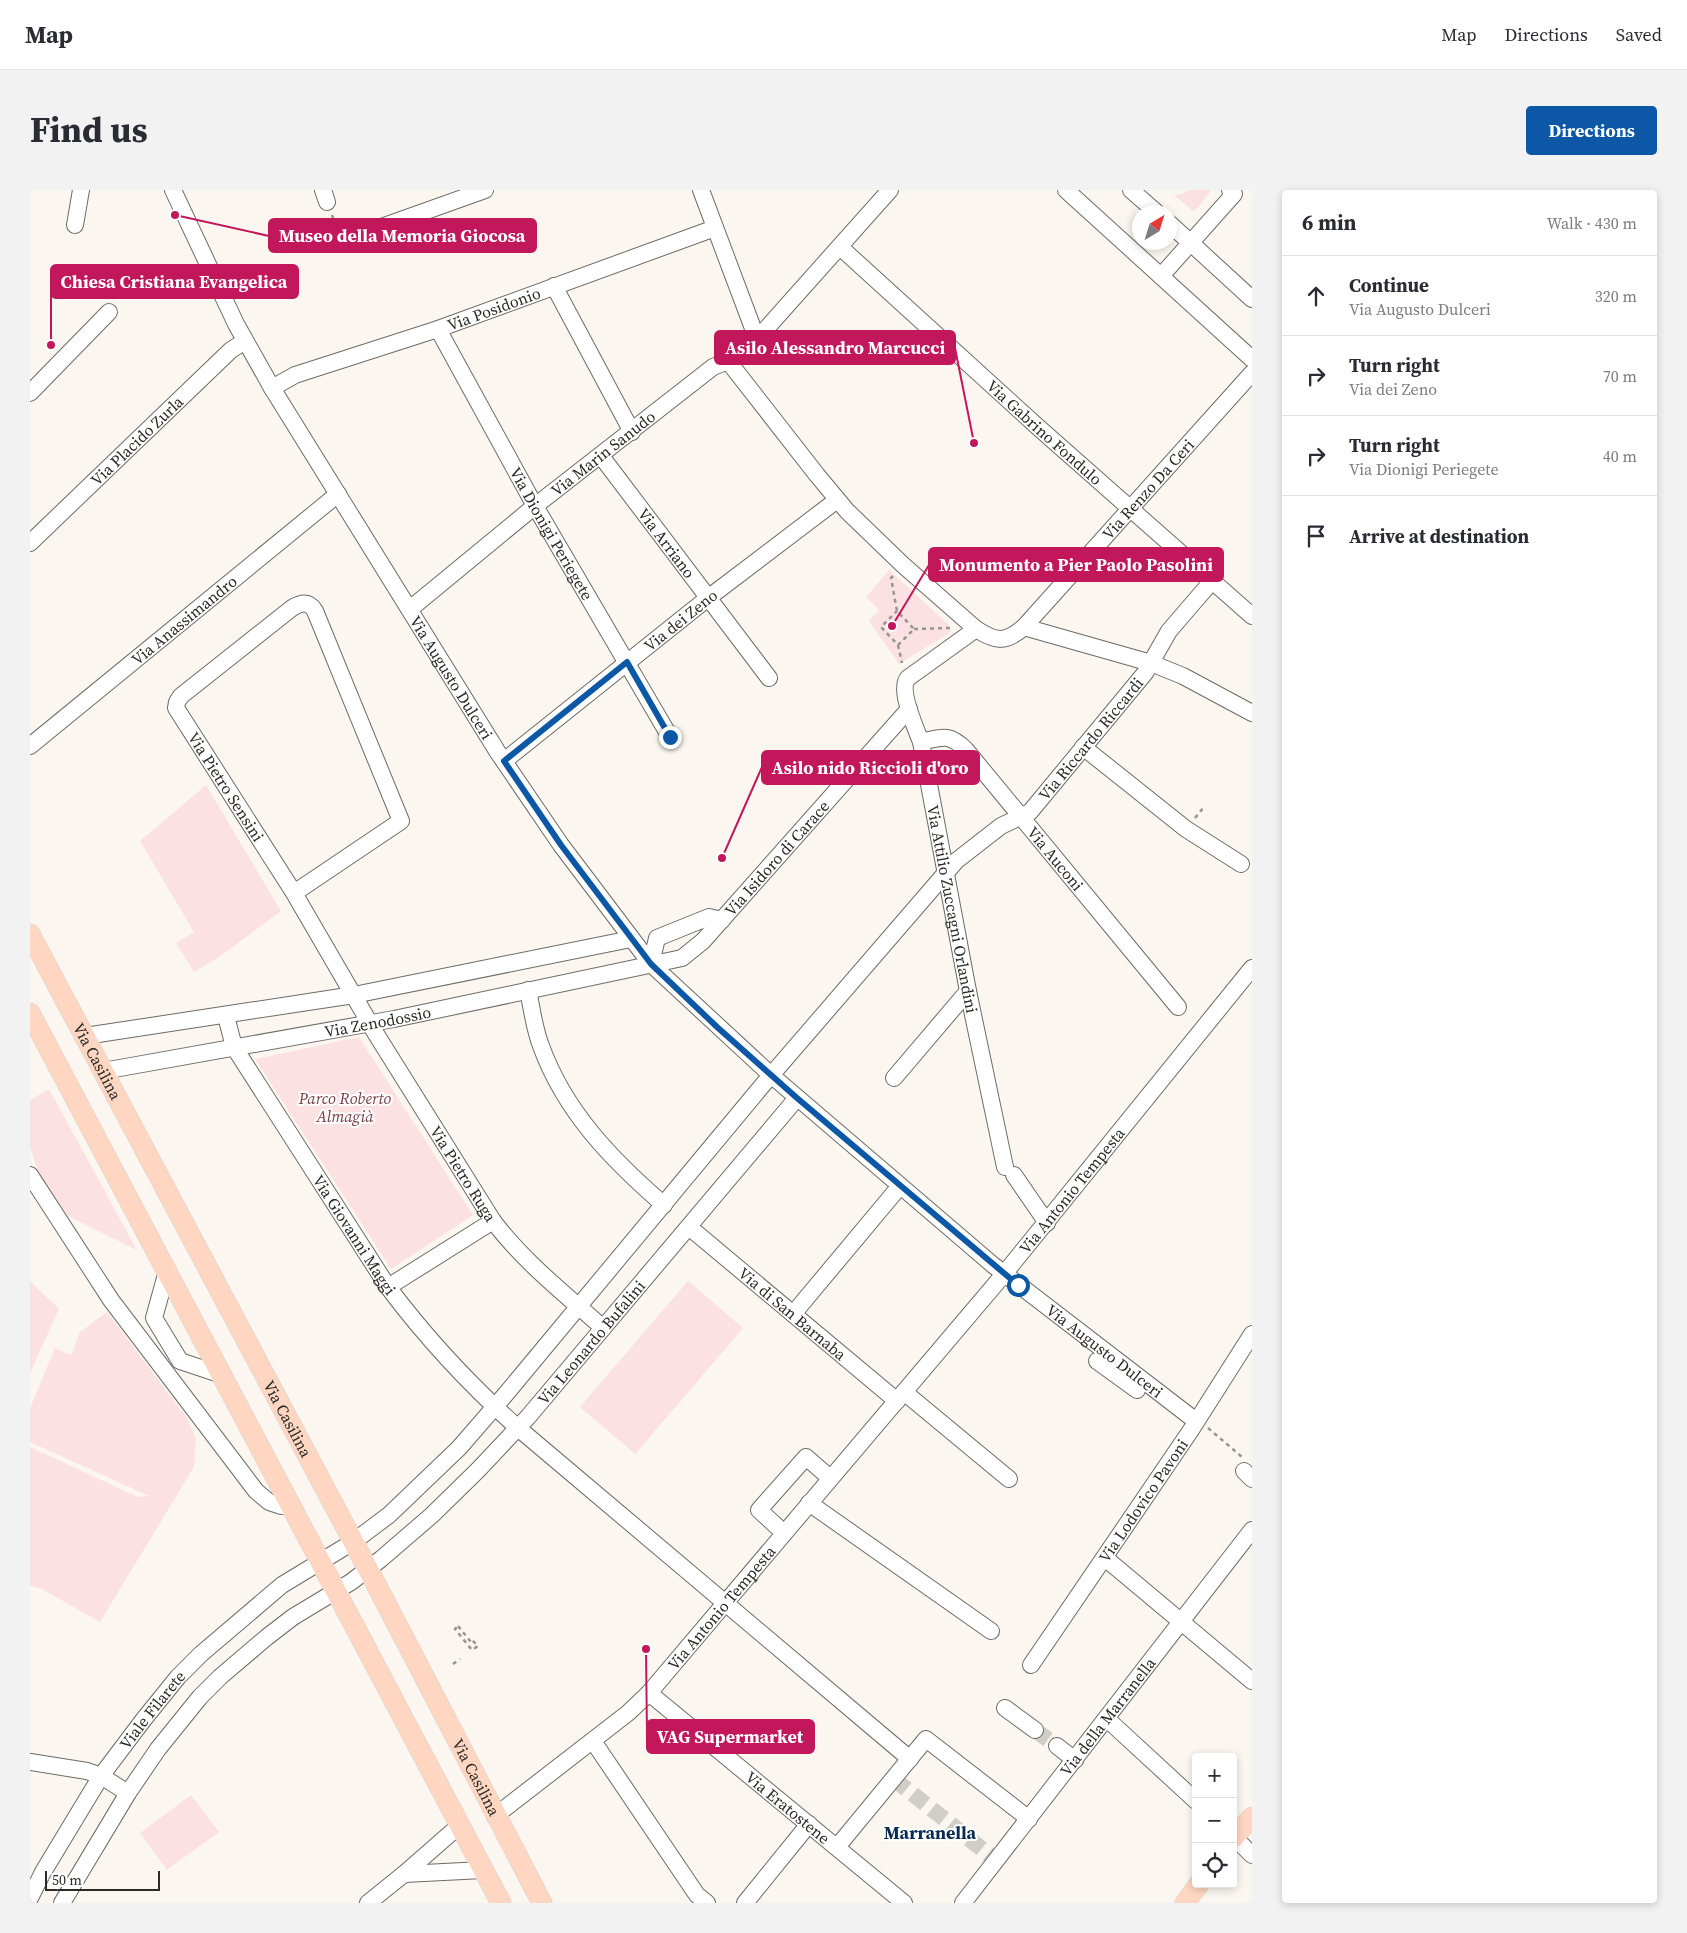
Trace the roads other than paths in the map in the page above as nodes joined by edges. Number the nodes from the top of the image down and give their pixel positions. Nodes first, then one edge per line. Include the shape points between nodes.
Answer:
1 (81, 190) edge
2 (173, 190) edge
3 (485, 190) edge
4 (701, 190) edge
5 (890, 190) edge
6 (1066, 190) edge
7 (1131, 190) edge
8 (1234, 191) edge
9 (1148, 205) edge
10 (75, 225) dead end
11 (716, 228) junction
12 (1177, 231) edge
13 (342, 241) road end
14 (1191, 244) junction
15 (840, 247) junction
16 (1161, 276) junction
17 (554, 286) junction
18 (1252, 299) edge
19 (109, 312) dead end
20 (438, 328) junction
21 (757, 339) junction
22 (245, 341) junction
23 (1252, 359) edge
24 (728, 361) junction
25 (1252, 373) edge
26 (272, 388) junction
27 (31, 389) edge
28 (632, 432) junction
29 (601, 456) junction
30 (338, 494) junction
31 (837, 500) junction
32 (535, 506) junction
33 (1129, 508) junction
34 (30, 542) edge
35 (1212, 582) junction
36 (708, 598) junction
37 (410, 609) junction
38 (1252, 616) edge
39 (1024, 627) junction
40 (976, 629) junction
41 (627, 662) junction
42 (1151, 663) junction
43 (769, 678) dead end
44 (909, 709) junction
45 (1252, 713) edge
46 (670, 737) dead end
47 (921, 742) junction
48 (30, 746) edge
49 (1083, 747) junction
50 (504, 761) junction
51 (1022, 816) junction
52 (1241, 864) dead end
53 (946, 874) junction
54 (294, 893) junction
55 (722, 920) junction
56 (30, 934) edge
57 (631, 939) junction
58 (651, 964) junction
59 (1250, 974) edge
60 (528, 990) junction
61 (968, 991) junction
62 (354, 995) junction
63 (1178, 1007) dead end
64 (30, 1013) edge
65 (226, 1016) junction
66 (370, 1023) junction
67 (85, 1036) junction
68 (234, 1047) junction
69 (103, 1070) junction
70 (771, 1075) junction
71 (894, 1078) dead end
72 (797, 1098) junction
73 (30, 1176) edge
74 (900, 1186) junction
75 (664, 1205) junction
76 (493, 1221) junction
77 (1046, 1224) junction
78 (689, 1227) junction
79 (167, 1271) junction
80 (1004, 1274) junction
81 (388, 1287) junction
82 (578, 1306) junction
83 (793, 1314) junction
84 (604, 1328) junction
85 (1252, 1334) edge
86 (1097, 1361) dead end
87 (222, 1375) junction
88 (900, 1397) junction
89 (495, 1408) junction
90 (1194, 1426) junction
91 (518, 1428) junction
92 (830, 1478) junction
93 (1009, 1479) dead end
94 (289, 1502) junction
95 (809, 1503) junction
96 (1252, 1530) edge
97 (784, 1532) junction
98 (353, 1542) junction
99 (1105, 1558) junction
100 (320, 1562) junction
101 (368, 1570) junction
102 (336, 1591) junction
103 (725, 1602) junction
104 (1181, 1622) junction
105 (991, 1632) dead end
106 (1031, 1665) dead end
107 (1252, 1681) edge
108 (649, 1693) junction
109 (1005, 1708) dead end
110 (1107, 1719) junction
111 (1035, 1730) tunnel mouth
112 (593, 1741) junction
113 (1057, 1746) tunnel mouth
114 (910, 1759) junction
115 (1075, 1760) junction
116 (30, 1762) edge
117 (102, 1776) junction
118 (128, 1793) junction
119 (1193, 1798) edge
120 (495, 1816) junction
121 (1252, 1817) edge
122 (1030, 1819) junction
123 (809, 1824) junction
124 (460, 1825) junction
125 (1237, 1833) edge
126 (1237, 1841) edge
127 (837, 1847) junction
128 (1252, 1856) edge
129 (484, 1870) junction
130 (404, 1874) junction
131 (1196, 1888) edge
132 (30, 1898) edge
133 (62, 1903) edge
134 (368, 1903) edge
135 (501, 1903) edge
136 (542, 1903) edge
137 (707, 1903) edge
138 (745, 1903) edge
139 (904, 1903) edge
140 (963, 1903) edge
141 (1185, 1903) edge

1 - 10 street
2 - 22 street, Via Augusto Dulceri
3 - 13 street
4 - 11 street
5 - 15 street, Via Marin Sanudo
6 - 16 street
7 - 9 street
8 - 14 street
11 - 17 street, Via Posidonio
11 - 21 street
12 - 14 street
14 - 16 street
14 - 18 street
15 - 21 street, Via Marin Sanudo
15 - 33 street, Via Gabrino Fondulo
16 - 23 street
17 - 20 street, Via Posidonio
17 - 28 street
19 - 27 street
20 - 26 street, Via Posidonio via 295,376
20 - 32 street, Via Dionigi Periegete
21 - 24 street, Via Marin Sanudo
22 - 26 street, Via Augusto Dulceri
22 - 34 street, Via Placido Zurla via 228,353
24 - 28 street, Via Marin Sanudo via 713,367
24 - 31 street, Via Renzo Da Ceri
25 - 33 street, Via Renzo Da Ceri
26 - 30 street, Via Augusto Dulceri
28 - 29 street, Via Marin Sanudo
29 - 32 street, Via Marin Sanudo
29 - 36 street, Via Arriano
30 - 37 street, Via Augusto Dulceri
30 - 48 street, Via Anassimandro
31 - 36 street, Via dei Zeno
31 - 40 street, Via Renzo Da Ceri via 903,565
32 - 37 street, Via Marin Sanudo
32 - 41 street, Via Dionigi Periegete
33 - 35 street, Via Gabrino Fondulo
33 - 39 street, Via Renzo Da Ceri
35 - 38 street, Via Gabrino Fondulo
35 - 42 street, Via Riccardo Riccardi via 1169,631
36 - 41 street, Via dei Zeno
36 - 43 street, Via Arriano
37 - 50 street, Via Augusto Dulceri
39 - 40 street, Via Renzo Da Ceri via 1004,639 990,638
39 - 42 street
40 - 44 street, Via Attilio Zuccagni Orlandini via 906,679 904,685
41 - 46 street, Via Dionigi Periegete
41 - 50 street, Via dei Zeno
42 - 45 street via 1183,676
42 - 49 street, Via Riccardo Riccardi
44 - 47 street, Via Attilio Zuccagni Orlandini
44 - 55 street, Via Isidoro di Carace
47 - 51 street, Via Auconi via 947,737 955,740
47 - 53 street, Via Attilio Zuccagni Orlandini
49 - 51 street, Via Riccardo Riccardi via 1030,812
49 - 52 street via 1186,828
50 - 57 street, Via Augusto Dulceri
51 - 53 street, Via Riccardo Riccardi via 1001,826 956,861
51 - 63 street, Via Auconi
53 - 61 street, Via Attilio Zuccagni Orlandini
53 - 70 street, Via Riccardo Riccardi
54 - 54 street, Via Pietro Sensini via 179,714 176,704 181,696 292,608 306,603 316,611 401,821
54 - 62 street, Via Pietro Sensini
55 - 58 street, Via Isidoro di Carace via 685,957
55 - 58 street via 710,917 657,938
56 - 67 main road, Via Casilina
57 - 58 street, Via Augusto Dulceri
57 - 62 street, Via Zenodossio
58 - 60 street, Via Zenodossio
58 - 70 street, Via Augusto Dulceri
59 - 77 street, Via Antonio Tempesta
60 - 66 street, Via Zenodossio
60 - 75 street via 541,1046 575,1112 606,1151
61 - 71 street
61 - 77 street, Via Attilio Zuccagni Orlandini via 1010,1171
62 - 65 street, Via Zenodossio
62 - 66 street, Via Pietro Sensini
64 - 79 main road
65 - 67 street, Via Zenodossio
65 - 68 street, Via Giovanni Maggi
66 - 68 street, Via Zenodossio
66 - 76 street, Via Pietro Ruga
67 - 69 main road, Via Casilina
68 - 69 street, Via Zenodossio
68 - 81 street, Via Giovanni Maggi
69 - 98 main road, Via Casilina
70 - 72 street, Via Augusto Dulceri
70 - 75 street, Via Leonardo Bufalini
72 - 74 street, Via Augusto Dulceri
72 - 78 street, Via Leonardo Bufalini
73 - 94 street via 111,1300 256,1491 269,1502 281,1506
74 - 80 street, Via Augusto Dulceri
74 - 83 street
75 - 82 street, Via Leonardo Bufalini
76 - 81 street
76 - 82 street, Via Pietro Ruga via 522,1255
77 - 80 street, Via Antonio Tempesta
78 - 83 street, Via di San Barnaba
78 - 84 street, Via Leonardo Bufalini
79 - 87 main road
79 - 87 street via 154,1318 180,1361
80 - 88 street, Via Antonio Tempesta
80 - 90 street, Via Augusto Dulceri
81 - 89 street, Via Giovanni Maggi via 458,1371
82 - 84 street, Via Pietro Ruga
82 - 89 street, Via Leonardo Bufalini
83 - 88 street, Via di San Barnaba
84 - 91 street, Via Leonardo Bufalini
85 - 90 street, Via Lodovico Pavoni
86 - 90 street
87 - 94 main road
88 - 92 street, Via Antonio Tempesta
88 - 93 street, Via di San Barnaba
89 - 91 street, Via Giovanni Maggi
89 - 98 street, Via Leonardo Bufalini via 390,1515
90 - 99 street, Via Lodovico Pavoni
91 - 101 street, Via Leonardo Bufalini via 448,1500
91 - 103 street
92 - 95 street, Via Antonio Tempesta
92 - 97 street via 806,1456 759,1510
94 - 100 main road
95 - 97 street, Via Antonio Tempesta
95 - 105 street
96 - 104 street, Via della Marranella
97 - 103 street, Via Antonio Tempesta
98 - 100 street, Via Leonardo Bufalini
98 - 101 main road, Via Casilina
99 - 104 street
99 - 106 street, Via Lodovico Pavoni
100 - 102 main road
100 - 117 street, Viale Filarete via 278,1578 178,1677
101 - 102 street, Viale Filarete
101 - 120 main road, Via Casilina
102 - 118 street, Viale Filarete via 287,1622 220,1677 176,1724
102 - 124 main road
103 - 108 street, Via Antonio Tempesta
103 - 114 street
104 - 107 street
104 - 110 street, Via della Marranella
108 - 112 street, Via Antonio Tempesta
108 - 123 street, Via Eratostene
109 - 111 street
110 - 115 street, Via della Marranella
110 - 119 street
112 - 120 street, Via Antonio Tempesta
112 - 137 street via 697,1895
113 - 115 street
114 - 122 street via 926,1739
114 - 127 street
115 - 122 street, Via della Marranella
116 - 117 street via 87,1770
117 - 118 street
117 - 132 street, Viale Filarete
118 - 133 street, Viale Filarete
120 - 136 main road, Via Casilina
121 - 125 main road
122 - 140 street, Via della Marranella
123 - 127 street, Via Eratostene
123 - 138 street
124 - 129 main road
124 - 130 street
126 - 128 street
127 - 139 street, Via Eratostene
129 - 130 street
129 - 135 main road
130 - 134 street
131 - 141 main road

